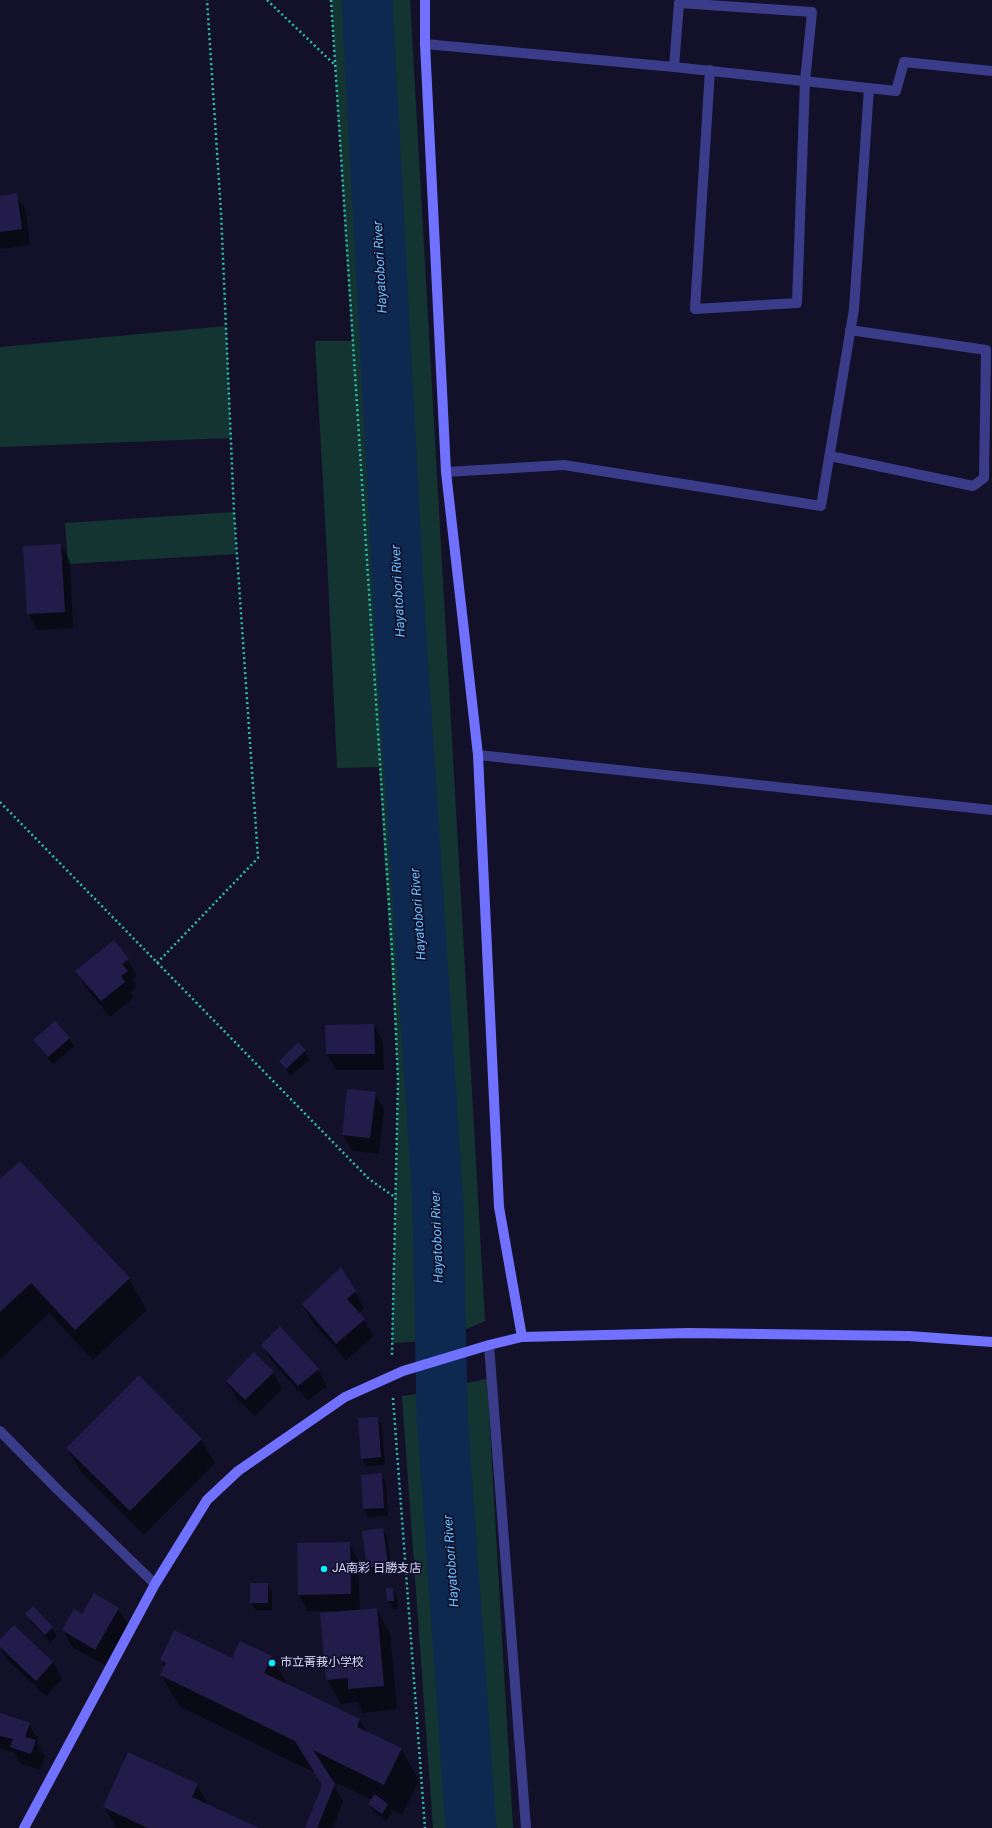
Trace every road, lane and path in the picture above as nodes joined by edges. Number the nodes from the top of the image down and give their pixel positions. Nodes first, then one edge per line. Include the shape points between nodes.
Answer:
1 (207, 0) edge
2 (267, 0) edge
3 (331, 0) edge
4 (425, 0) edge
5 (425, 44) junction
6 (336, 66) junction
7 (674, 67) junction
8 (710, 70) junction
9 (992, 71) edge
10 (805, 81) junction
11 (869, 88) junction
12 (850, 330) junction
13 (830, 456) junction
14 (446, 472) junction
15 (478, 755) junction
16 (0, 802) edge
17 (992, 810) edge
18 (157, 962) junction
19 (396, 1199) junction
20 (522, 1337) junction
21 (992, 1342) edge
22 (489, 1345) junction
23 (392, 1376) junction
24 (0, 1431) edge
25 (155, 1584) junction
26 (24, 1828) edge
27 (425, 1828) edge
28 (526, 1828) edge

1 - 18 path via 221,212 235,526 258,858
2 - 6 path
3 - 6 path
4 - 5 street
5 - 7 street
5 - 14 street
6 - 19 path via 392,966 398,1080
7 - 8 street
7 - 10 street via 679,3 812,12
8 - 10 street
8 - 10 street via 695,310 797,303
9 - 11 street via 904,62 896,91
10 - 11 street
11 - 12 street via 854,309
12 - 13 street
12 - 13 street via 986,350 984,478 973,486
13 - 14 street via 821,506 564,465
14 - 15 street
15 - 17 street
15 - 20 street via 498,1207
16 - 18 path
18 - 19 path via 369,1179
19 - 23 path
20 - 21 street via 688,1333 909,1336
20 - 22 street
22 - 23 street
22 - 28 street
23 - 25 street via 345,1397 238,1471 207,1500
23 - 27 path
24 - 25 street
25 - 26 street

